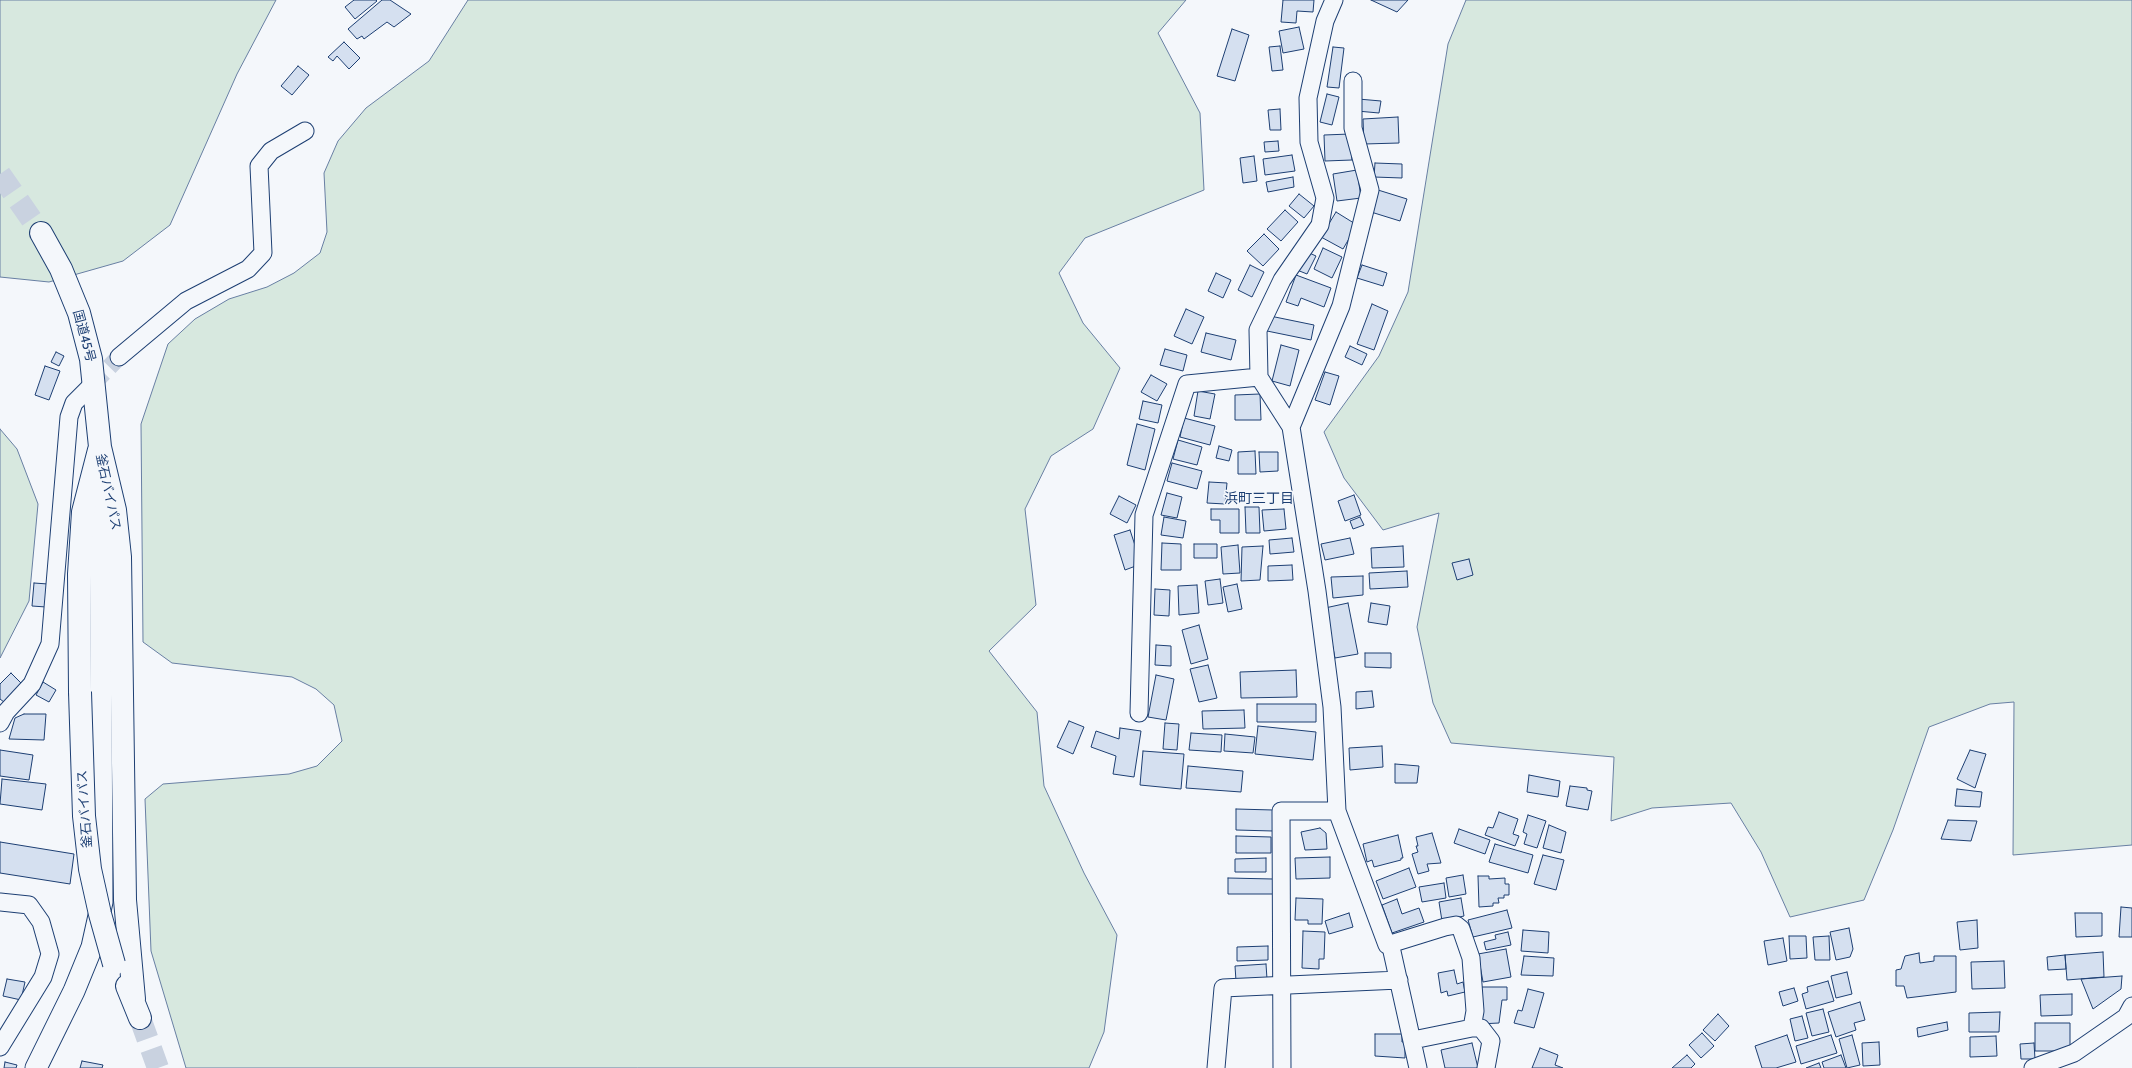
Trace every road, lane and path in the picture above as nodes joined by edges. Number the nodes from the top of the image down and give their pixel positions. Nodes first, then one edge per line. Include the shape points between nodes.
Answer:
1 (1334, 0) edge
2 (1353, 81) dead end
3 (305, 130) dead end
4 (41, 233) tunnel mouth
5 (119, 357) tunnel mouth
6 (1259, 377) junction
7 (92, 385) tunnel mouth
8 (1291, 427) junction
9 (100, 447) junction
10 (1139, 714) dead end
11 (0, 723) edge
12 (1337, 811) junction
13 (0, 902) edge
14 (1387, 945) junction
15 (1399, 980) junction
16 (1282, 985) junction
17 (2132, 1006) edge
18 (1472, 1028) junction
19 (1413, 1040) junction
20 (0, 1047) edge
21 (2074, 1061) edge
22 (36, 1068) edge
23 (1216, 1068) edge
24 (1282, 1068) edge
25 (1418, 1068) edge
26 (1486, 1068) edge
27 (2033, 1068) edge

1 - 6 street via 1325,21 1308,98 1309,142 1325,198 1320,225 1282,280 1258,330
2 - 8 street via 1354,128 1370,190 1341,306
3 - 5 street via 271,151 259,166 263,253 248,269 186,301
4 - 9 highway, 国道45号 via 61,269 81,321 91,359
6 - 8 street
6 - 10 street via 1187,384 1144,515
7 - 11 street via 74,403 69,417 50,644 32,684 6,712
8 - 12 street via 1332,707
9 - 9 highway, 釜石バイパス, bridge via 83,512 79,574 84,816 90,869 100,914 114,964 137,1009 125,900 120,557 115,510
9 - 22 street via 102,902 92,947 74,991
12 - 14 street
12 - 16 street via 1281,811
13 - 20 street via 29,905 41,922 50,954 43,977
14 - 15 street via 1391,947
14 - 18 street via 1446,927 1456,925 1461,929 1471,958 1475,1011
15 - 16 street
15 - 19 street
16 - 23 street via 1224,988
16 - 24 street
17 - 21 street via 2126,1017
18 - 19 street
18 - 26 street via 1481,1028 1491,1041
19 - 25 street
21 - 27 street

